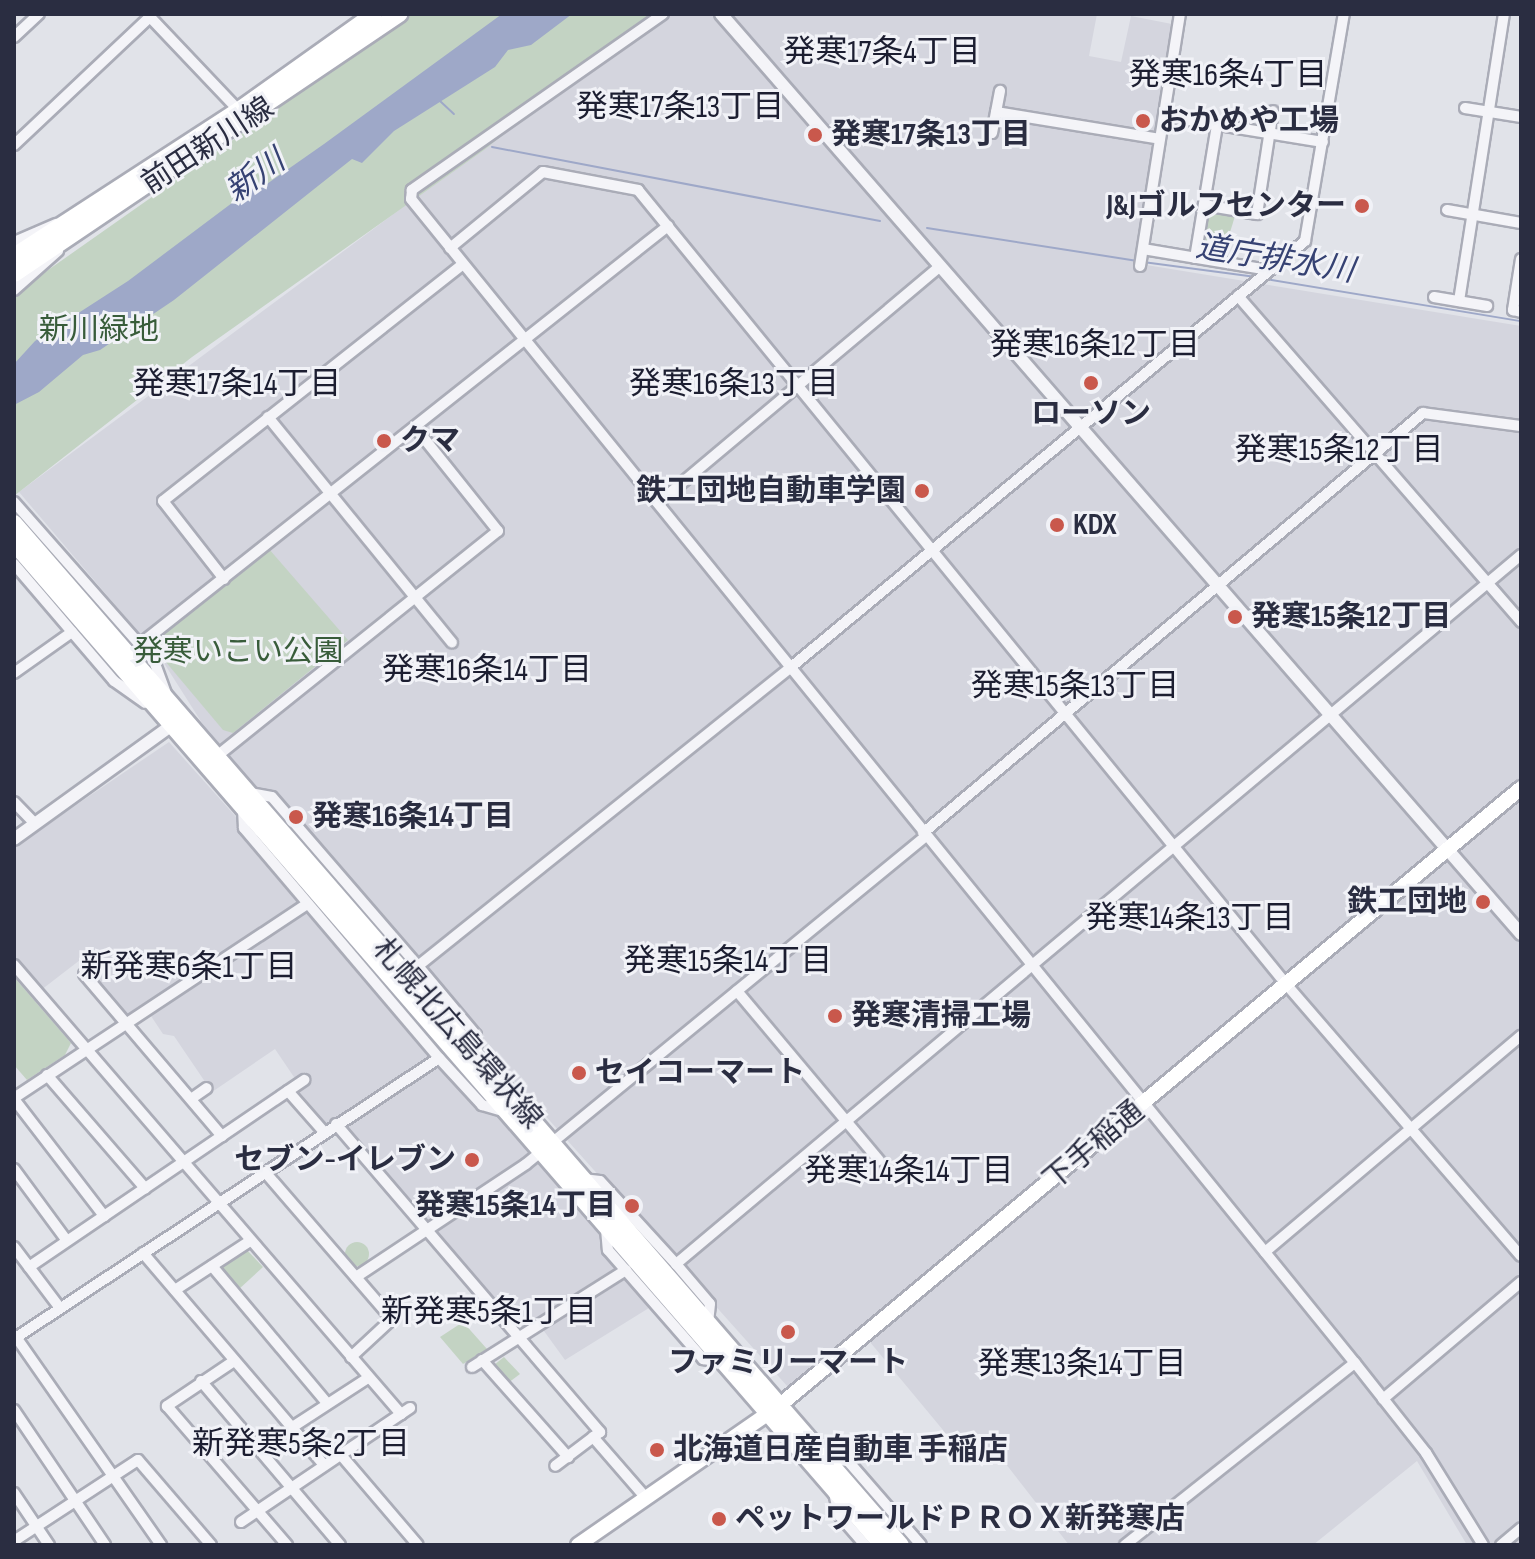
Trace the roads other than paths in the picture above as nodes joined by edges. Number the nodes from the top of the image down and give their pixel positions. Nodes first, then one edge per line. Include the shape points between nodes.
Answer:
1 (39, 14) edge
2 (374, 14) edge
3 (400, 14) edge
4 (663, 14) edge
5 (721, 14) edge
6 (1180, 14) edge
7 (1344, 14) edge
8 (1504, 14) edge
9 (152, 15) edge
10 (14, 37) edge
11 (1000, 91) dead end
12 (1465, 108) dead end
13 (1273, 111) dead end
14 (996, 112) junction
15 (1488, 112) junction
16 (243, 115) junction
17 (1164, 116) junction
18 (1521, 117) edge
19 (1217, 125) junction
20 (992, 133) dead end
21 (1270, 133) junction
22 (1160, 139) junction
23 (1323, 142) junction
24 (14, 145) edge
25 (1204, 205) junction
26 (1447, 210) dead end
27 (1472, 214) junction
28 (1521, 223) edge
29 (668, 226) junction
30 (72, 227) junction
31 (14, 242) edge
32 (450, 248) junction
33 (1143, 250) junction
34 (14, 256) edge
35 (1195, 258) junction
36 (1521, 259) edge
37 (463, 264) junction
38 (940, 266) junction
39 (1140, 266) dead end
40 (1267, 272) junction
41 (14, 274) edge
42 (14, 290) edge
43 (1238, 296) junction
44 (1434, 297) dead end
45 (1459, 301) junction
46 (1487, 306) dead end
47 (1521, 312) edge
48 (526, 341) junction
49 (797, 384) junction
50 (268, 417) junction
51 (1079, 426) junction
52 (1521, 426) edge
53 (415, 427) junction
54 (1375, 452) junction
55 (328, 496) junction
56 (14, 502) edge
57 (658, 503) junction
58 (14, 523) edge
59 (14, 543) edge
60 (931, 549) junction
61 (1521, 555) edge
62 (27, 558) edge
63 (224, 579) junction
64 (1487, 583) junction
65 (1217, 584) junction
66 (414, 598) junction
67 (1521, 622) edge
68 (72, 632) junction
69 (452, 643) dead end
70 (139, 645) junction
71 (790, 668) junction
72 (14, 673) edge
73 (164, 708) junction
74 (1065, 713) junction
75 (1332, 715) junction
76 (177, 722) junction
77 (217, 756) junction
78 (1521, 788) edge
79 (246, 800) junction
80 (14, 802) edge
81 (35, 824) junction
82 (924, 834) junction
83 (14, 839) edge
84 (1173, 846) junction
85 (1448, 850) junction
86 (307, 904) junction
87 (1521, 934) edge
88 (14, 965) edge
89 (418, 966) junction
90 (1032, 966) junction
91 (84, 974) dead end
92 (1286, 984) junction
93 (737, 991) junction
94 (127, 1024) junction
95 (1521, 1036) edge
96 (87, 1050) junction
97 (477, 1057) junction
98 (439, 1058) junction
99 (47, 1075) junction
100 (304, 1080) dead end
101 (207, 1088) dead end
102 (288, 1091) junction
103 (14, 1098) edge
104 (191, 1099) junction
105 (1144, 1104) junction
106 (506, 1112) junction
107 (847, 1122) junction
108 (336, 1124) junction
109 (1410, 1127) junction
110 (324, 1132) junction
111 (222, 1136) junction
112 (546, 1148) junction
113 (879, 1160) dead end
114 (184, 1162) junction
115 (14, 1169) edge
116 (265, 1172) junction
117 (583, 1179) junction
118 (145, 1188) junction
119 (219, 1202) junction
120 (104, 1216) junction
121 (606, 1227) junction
122 (430, 1230) junction
123 (67, 1241) junction
124 (250, 1241) junction
125 (14, 1247) edge
126 (1265, 1252) junction
127 (143, 1253) junction
128 (1521, 1256) edge
129 (676, 1264) junction
130 (212, 1266) junction
131 (29, 1267) junction
132 (626, 1270) junction
133 (356, 1277) junction
134 (1521, 1282) edge
135 (175, 1290) junction
136 (60, 1308) junction
137 (708, 1323) junction
138 (15, 1338) edge
139 (518, 1339) junction
140 (351, 1357) junction
141 (482, 1360) junction
142 (234, 1361) junction
143 (723, 1362) junction
144 (1355, 1363) junction
145 (472, 1367) dead end
146 (368, 1378) junction
147 (201, 1381) junction
148 (1383, 1399) junction
149 (327, 1403) junction
150 (14, 1410) edge
151 (774, 1410) junction
152 (291, 1428) junction
153 (593, 1437) junction
154 (341, 1455) junction
155 (568, 1457) junction
156 (826, 1458) junction
157 (324, 1465) junction
158 (555, 1466) dead end
159 (113, 1474) junction
160 (292, 1487) junction
161 (834, 1490) junction
162 (14, 1493) edge
163 (646, 1498) junction
164 (74, 1499) junction
165 (259, 1510) junction
166 (241, 1522) dead end
167 (36, 1526) junction
168 (1521, 1528) edge
169 (14, 1541) edge
170 (49, 1545) edge
171 (105, 1545) edge
172 (161, 1545) edge
173 (211, 1545) edge
174 (287, 1545) edge
175 (340, 1545) edge
176 (418, 1545) edge
177 (578, 1545) edge
178 (865, 1545) edge
179 (882, 1545) edge
180 (901, 1545) edge
181 (921, 1545) edge
182 (1125, 1545) edge
183 (1483, 1545) edge
184 (1501, 1545) edge

1 - 10 street
2 - 16 main road, 前田新川線
3 - 16 main road, 前田新川線
4 - 32 street via 412,190 411,199
5 - 38 street
6 - 17 street
7 - 23 street
8 - 15 street
9 - 16 street
9 - 24 street
11 - 14 street
12 - 15 street
13 - 21 street
14 - 20 street
14 - 22 street
15 - 18 street
15 - 27 street
16 - 30 main road, 前田新川線
17 - 19 street
17 - 22 street
19 - 21 street
19 - 25 street
21 - 23 street
21 - 25 street via 1257,214
22 - 33 street
23 - 40 street via 1305,241
25 - 35 street
26 - 27 street
27 - 28 street
27 - 45 street
29 - 32 street via 630,186 543,172
29 - 48 street
29 - 49 street
30 - 31 street
30 - 34 main road, 前田新川線
30 - 41 main road, 前田新川線
30 - 42 street
32 - 37 street
33 - 35 street
33 - 39 street
35 - 40 street
36 - 47 street via 1513,310
37 - 48 street
37 - 50 street
38 - 49 street
38 - 51 street
40 - 43 street
43 - 51 street
43 - 54 street
44 - 45 street
45 - 46 street
48 - 53 street
48 - 57 street
49 - 57 street
49 - 60 street
50 - 55 street
50 - 63 street via 163,501
51 - 60 street
51 - 65 street
52 - 54 street via 1429,410
53 - 55 street
53 - 66 street via 498,531
54 - 64 street
54 - 65 street
55 - 63 street
55 - 66 street
56 - 70 street
57 - 71 street
58 - 62 main road, 札幌北広島環状線
59 - 62 main road, 札幌北広島環状線
60 - 71 street
60 - 74 street
61 - 64 street
62 - 68 street
62 - 73 main road, 札幌北広島環状線
63 - 70 street
64 - 67 street
64 - 75 street
65 - 74 street
65 - 75 street
66 - 69 street
66 - 77 street
68 - 72 street
68 - 73 street via 114,681
70 - 73 street via 160,669
71 - 82 street
71 - 89 street
73 - 76 main road, 札幌北広島環状線
74 - 82 street
74 - 84 street
75 - 84 street
75 - 85 street
76 - 77 main road, 札幌北広島環状線
76 - 79 main road, 札幌北広島環状線
76 - 81 street
77 - 79 main road, 札幌北広島環状線
78 - 85 main road, 下手稲通
79 - 86 street via 244,828
79 - 89 street via 272,797
79 - 97 main road, 札幌北広島環状線
79 - 106 main road, 札幌北広島環状線
80 - 81 street
81 - 83 street
82 - 90 street
82 - 93 street
84 - 90 street
84 - 92 street
85 - 87 street
85 - 92 main road, 下手稲通
86 - 94 street
86 - 98 street
88 - 96 street
89 - 97 street via 476,1035
90 - 105 street
90 - 107 street
91 - 94 street
92 - 105 main road, 下手稲通
92 - 109 street
93 - 107 street
93 - 112 street
94 - 96 street
94 - 104 street
95 - 109 street
96 - 99 street
96 - 114 street
97 - 112 main road, 札幌北広島環状線
98 - 106 street via 482,1105
98 - 108 street
99 - 103 street
99 - 118 street
100 - 102 street
101 - 104 street
102 - 110 street
102 - 111 street
103 - 120 street
104 - 111 street
105 - 126 street
105 - 151 main road, 下手稲通
106 - 112 main road, 札幌北広島環状線
107 - 113 street
107 - 129 street
108 - 110 street
108 - 122 street
109 - 126 street
109 - 128 street
110 - 116 street
111 - 114 street
112 - 117 main road, 札幌北広島環状線
112 - 121 main road, 札幌北広島環状線
112 - 122 street
114 - 118 street
114 - 119 street
115 - 123 street
116 - 119 street
116 - 133 street
117 - 129 street via 600,1181
117 - 137 main road, 札幌北広島環状線
118 - 120 street
119 - 124 street
119 - 127 street
120 - 123 street
121 - 132 street via 608,1250
121 - 143 main road, 札幌北広島環状線
122 - 133 street
122 - 139 street
123 - 131 street
124 - 130 street
124 - 140 street
125 - 131 street
126 - 144 street
127 - 135 street
127 - 136 street
129 - 137 street via 710,1304
130 - 135 street
130 - 149 street
131 - 136 street
132 - 139 street
132 - 143 street via 703,1359
133 - 140 street via 392,1319
134 - 148 street
135 - 142 street
136 - 138 street
137 - 151 main road, 札幌北広島環状線
138 - 159 street
139 - 141 street
139 - 153 street via 600,1432
140 - 146 street
141 - 145 street
141 - 155 street
142 - 147 street
142 - 152 street
143 - 151 main road, 札幌北広島環状線
144 - 148 street
144 - 182 street
146 - 149 street
146 - 154 street via 405,1411
147 - 160 street
147 - 165 street via 167,1406
148 - 183 street via 1426,1453
149 - 152 street
150 - 164 street
151 - 156 main road, 札幌北広島環状線
151 - 161 main road, 札幌北広島環状線
151 - 163 main road, 下手稲通
152 - 157 street
153 - 155 street
153 - 163 street
154 - 157 street
154 - 176 street
155 - 158 street
156 - 180 main road, 札幌北広島環状線
156 - 181 street via 848,1461
157 - 160 street
159 - 164 street
159 - 172 street
159 - 173 street via 138,1460
160 - 165 street
160 - 175 street
161 - 178 street via 839,1515
161 - 179 main road, 札幌北広島環状線
162 - 167 street
163 - 177 main road, 下手稲通
164 - 167 street
164 - 171 street
165 - 166 street
165 - 174 street
167 - 169 street
167 - 170 street
168 - 184 street

